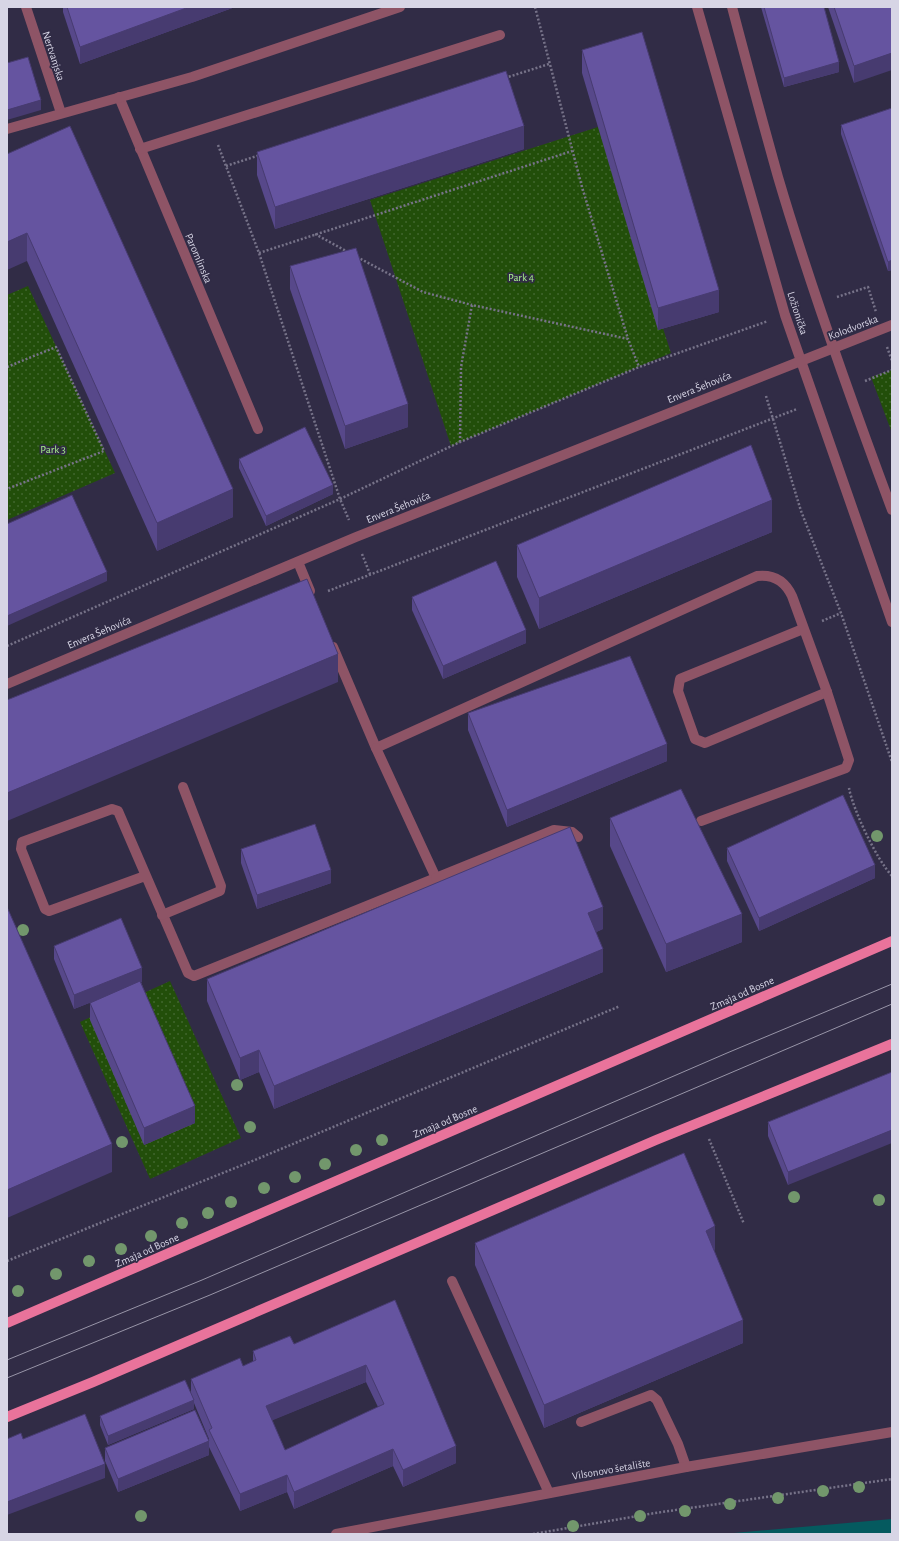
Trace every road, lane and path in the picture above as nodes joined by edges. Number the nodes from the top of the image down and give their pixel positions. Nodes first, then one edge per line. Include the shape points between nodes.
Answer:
1 (26, 7) edge
2 (535, 7) edge
3 (697, 7) edge
4 (732, 7) edge
5 (396, 8) edge
6 (500, 35) dead end
7 (549, 64) junction
8 (504, 78) edge
9 (119, 97) junction
10 (61, 113) junction
11 (212, 127) junction
12 (7, 129) edge
13 (140, 149) junction
14 (572, 151) junction
15 (264, 154) edge
16 (226, 166) junction
17 (315, 234) junction
18 (349, 252) edge
19 (259, 253) junction
20 (355, 256) edge
21 (818, 303) junction
22 (472, 305) junction
23 (786, 315) junction
24 (892, 325) edge
25 (881, 329) junction
26 (628, 339) junction
27 (833, 348) junction
28 (801, 360) junction
29 (892, 361) edge
30 (7, 367) edge
31 (639, 367) junction
32 (892, 370) edge
33 (760, 376) junction
34 (847, 388) junction
35 (814, 402) junction
36 (772, 418) junction
37 (258, 428) dead end
38 (460, 442) junction
39 (7, 489) edge
40 (340, 499) junction
41 (892, 510) edge
42 (356, 537) junction
43 (298, 562) junction
44 (370, 574) junction
45 (313, 597) joint
46 (892, 622) edge
47 (803, 629) junction
48 (331, 640) edge
49 (7, 646) edge
50 (7, 684) edge
51 (827, 692) junction
52 (376, 748) junction
53 (892, 762) edge
54 (846, 768) junction
55 (183, 787) dead end
56 (701, 821) dead end
57 (578, 837) dead end
58 (145, 876) junction
59 (892, 876) edge
60 (436, 878) junction
61 (162, 915) junction
62 (892, 941) edge
63 (620, 1006) dead end
64 (892, 1044) edge
65 (702, 1122) junction
66 (744, 1224) dead end
67 (7, 1261) edge
68 (452, 1281) dead end
69 (7, 1323) edge
70 (7, 1417) edge
71 (581, 1422) edge
72 (892, 1432) edge
73 (686, 1468) junction
74 (892, 1479) edge
75 (549, 1493) junction
76 (336, 1534) edge
77 (533, 1534) edge

1 - 10 street, Nertvanjska
2 - 7 path
3 - 23 street, Ložionička
4 - 21 street, Ložionička via 778,177
5 - 9 street via 192,77
6 - 11 street
7 - 8 path
7 - 14 path
9 - 10 street
9 - 13 street, Paromlinska
10 - 12 street
11 - 13 street
11 - 16 path
13 - 37 street, Paromlinska
14 - 17 path
14 - 26 path
15 - 16 path
16 - 19 path
17 - 18 path
17 - 19 path
19 - 40 path
20 - 22 path via 423,292
21 - 25 path via 868,287
21 - 27 street, Ložionička
22 - 26 path
22 - 38 path via 461,367
23 - 28 street, Ložionička
23 - 31 path
24 - 25 street, Kolodvorska
25 - 27 street, Kolodvorska
25 - 29 path
26 - 31 path
27 - 28 street, Kolodvorska
27 - 34 street, Ložionička
28 - 33 street, Envera Šehovića
28 - 35 street, Ložionička
30 - 39 path via 56,347 104,451
31 - 38 path
32 - 34 path
33 - 36 path
33 - 42 street, Envera Šehovića
34 - 41 street, Ložionička
35 - 36 path
35 - 46 street, Ložionička
36 - 44 path
36 - 53 path via 801,511 841,613
38 - 40 path
40 - 42 path
40 - 49 path
42 - 43 street, Envera Šehovića
42 - 44 path
43 - 45 street
43 - 50 street, Envera Šehovića
44 - 45 path
47 - 51 street
47 - 51 street via 680,679 678,691 695,739 705,743
47 - 52 street via 787,586 778,578 757,576
48 - 52 street
51 - 54 street via 849,760
52 - 60 street
54 - 56 street
54 - 59 path via 851,799 885,868
55 - 61 street via 221,886 220,891
57 - 60 street via 572,832 554,830
58 - 58 street via 118,811 112,809 22,842 20,849 45,909 49,911
58 - 61 street
60 - 61 street via 194,976 188,973
62 - 69 main road, Zmaja od Bosne
63 - 67 path
64 - 65 main road
65 - 66 path
65 - 70 main road
68 - 75 street
71 - 73 street via 650,1395 657,1400 678,1444
72 - 73 street, Vilsonovo šetalište
73 - 75 street, Vilsonovo šetalište
74 - 77 path via 655,1513
75 - 76 street, Vilsonovo šetalište

